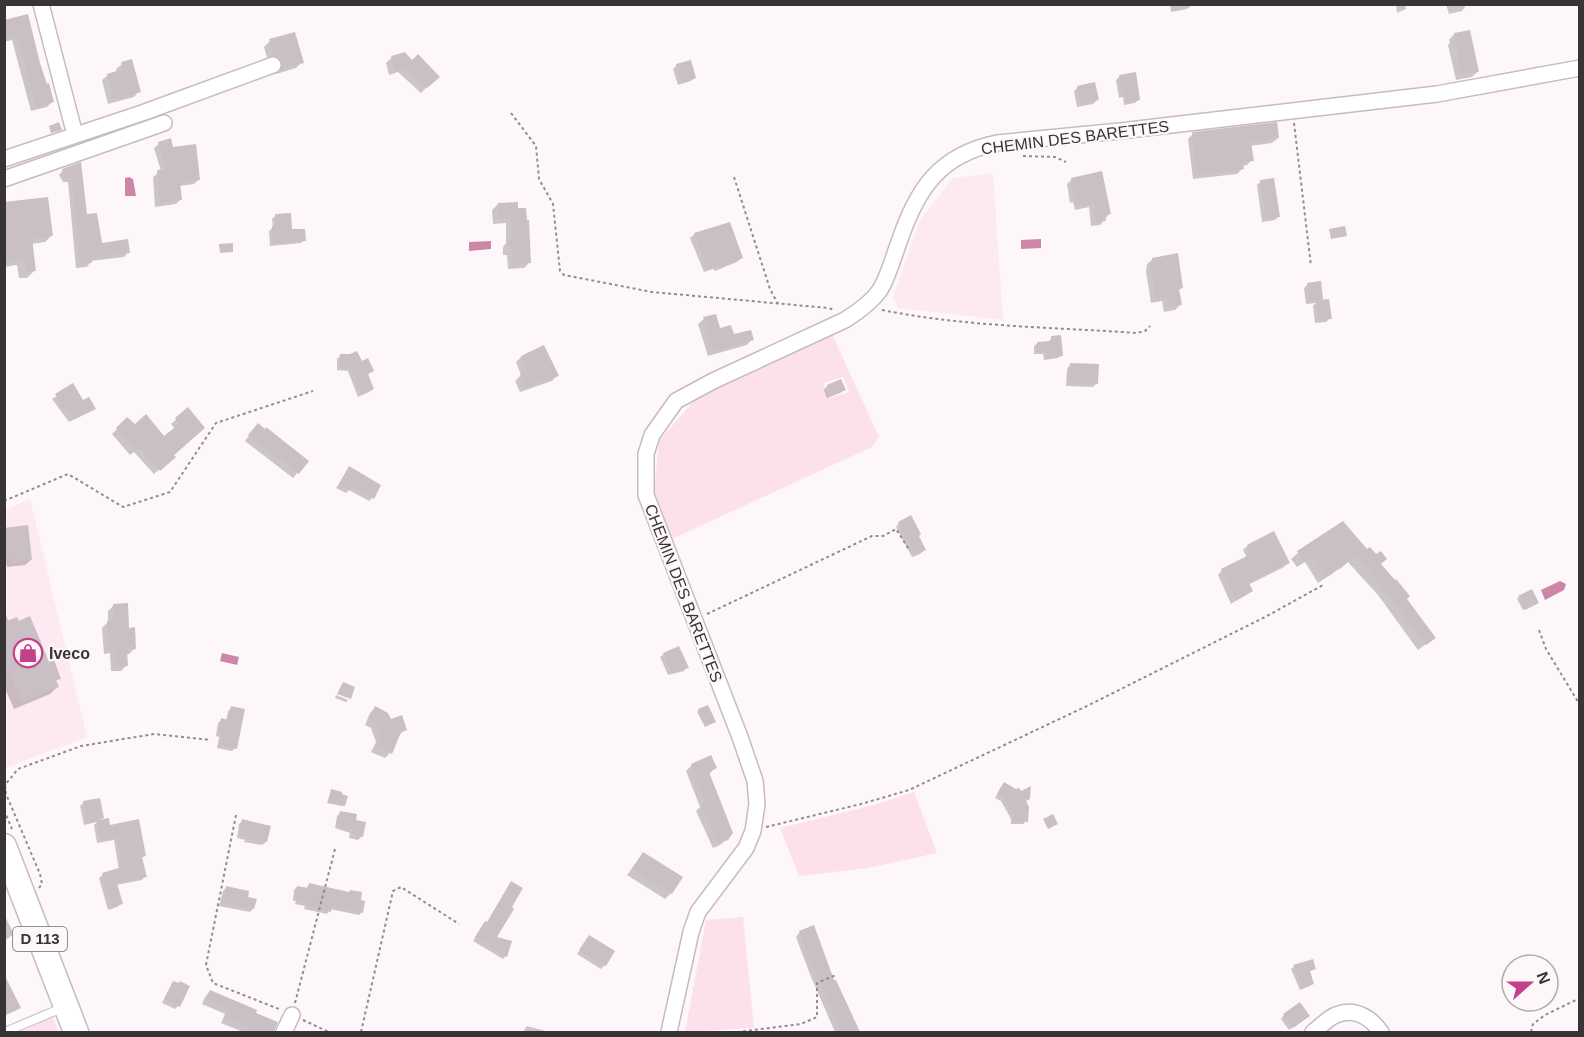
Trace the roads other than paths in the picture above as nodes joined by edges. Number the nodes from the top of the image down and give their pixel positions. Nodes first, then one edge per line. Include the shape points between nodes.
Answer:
1 (41, 4) edge
2 (273, 65) dead end
3 (1580, 68) edge
4 (164, 123) dead end
5 (75, 135) junction
6 (4, 159) edge
7 (4, 179) edge
8 (4, 846) edge
9 (66, 1006) junction
10 (292, 1015) road end
11 (5, 1032) edge
12 (76, 1032) edge
13 (284, 1032) edge
14 (669, 1032) edge
15 (1313, 1032) edge
16 (1381, 1032) edge

1 - 5 street
2 - 5 street
3 - 14 street, CHEMIN DES BARETTES via 1437,94 977,147 959,155 927,182 907,218 888,275 865,307 676,401 652,435 646,454 646,495 740,736 755,781 757,804 746,848 698,912
4 - 7 street
5 - 6 street
8 - 9 main road, D 113
9 - 11 lane
9 - 12 main road, D 113
10 - 13 street
15 - 16 street via 1347,1012 1362,1014

